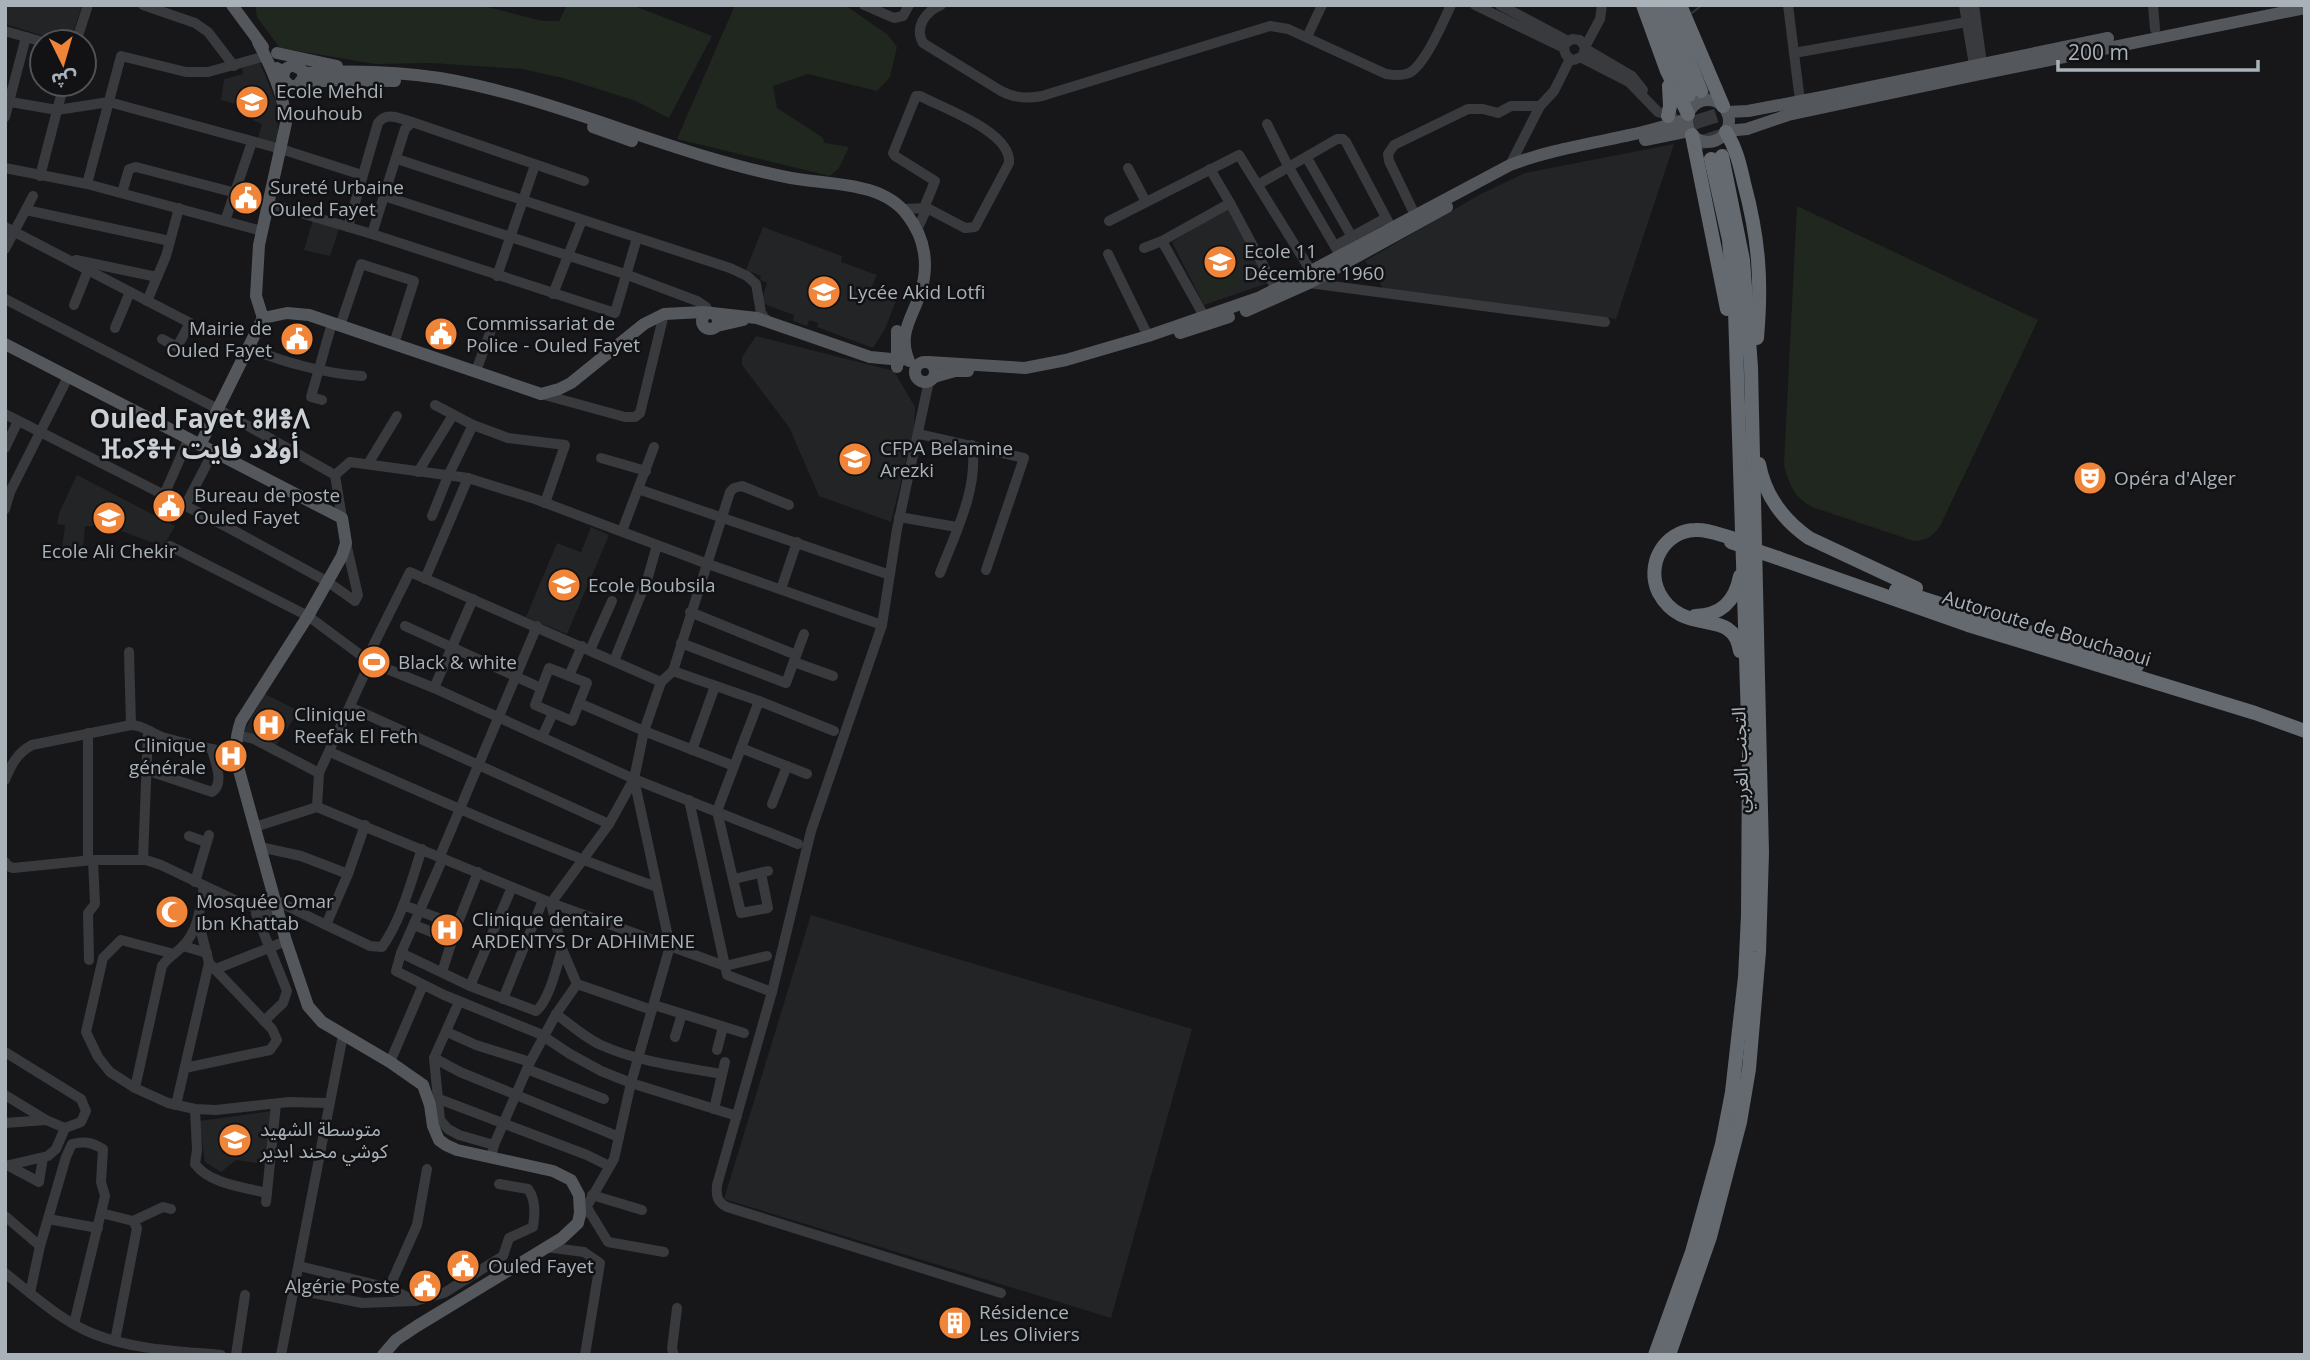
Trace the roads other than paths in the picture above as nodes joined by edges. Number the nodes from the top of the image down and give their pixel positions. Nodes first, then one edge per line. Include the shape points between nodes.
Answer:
1 (88, 5) edge
2 (142, 5) edge
3 (232, 5) edge
4 (242, 5) edge
5 (864, 5) edge
6 (909, 5) edge
7 (941, 5) edge
8 (1322, 5) edge
9 (1451, 5) edge
10 (1475, 5) edge
11 (1500, 5) edge
12 (1601, 5) edge
13 (1643, 5) edge
14 (1655, 5) edge
15 (1667, 5) edge
16 (1680, 5) edge
17 (1788, 5) edge
18 (1964, 5) edge
19 (1973, 5) edge
20 (2153, 5) edge
21 (2277, 5) edge
22 (2305, 8) edge
23 (1967, 22) junction
24 (81, 28) edge
25 (2155, 29) junction
26 (5, 31) edge
27 (26, 37) joint
28 (1307, 37) junction
29 (258, 42) junction
30 (1569, 43) junction
31 (1584, 51) junction
32 (1794, 53) junction
33 (271, 54) junction
34 (1570, 59) junction
35 (234, 65) junction
36 (1978, 65) junction
37 (291, 66) junction
38 (368, 71) junction
39 (1667, 71) junction
40 (283, 77) junction
41 (302, 80) junction
42 (60, 98) edge
43 (7, 101) edge
44 (1800, 101) junction
45 (109, 102) junction
46 (284, 106) junction
47 (1540, 106) junction
48 (1725, 109) junction
49 (57, 110) junction
50 (1668, 116) junction
51 (5, 117) edge
52 (412, 122) junction
53 (1689, 123) junction
54 (1267, 124) dead end
55 (1747, 129) junction
56 (1726, 132) junction
57 (252, 142) junction
58 (281, 149) junction
59 (1307, 158) junction
60 (1717, 158) tunnel mouth
61 (397, 159) junction
62 (1738, 160) junction
63 (535, 164) junction
64 (1510, 165) junction
65 (1288, 166) junction
66 (5, 168) edge
67 (1128, 168) dead end
68 (1210, 169) junction
69 (362, 175) junction
70 (40, 176) junction
71 (584, 181) dead end
72 (87, 184) junction
73 (1259, 184) junction
74 (122, 193) junction
75 (236, 193) junction
76 (33, 196) dead end
77 (384, 196) junction
78 (523, 200) junction
79 (267, 202) junction
80 (1146, 202) junction
81 (1230, 203) junction
82 (179, 208) junction
83 (926, 208) junction
84 (902, 209) junction
85 (26, 210) junction
86 (1415, 215) junction
87 (582, 220) junction
88 (225, 221) junction
89 (1109, 221) dead end
90 (1389, 222) junction
91 (348, 227) junction
92 (10, 230) edge
93 (917, 230) junction
94 (262, 231) junction
95 (372, 234) junction
96 (1352, 237) junction
97 (510, 238) junction
98 (637, 238) junction
99 (170, 241) junction
100 (1162, 241) junction
101 (1144, 248) dead end
102 (5, 249) edge
103 (1338, 251) junction
104 (1108, 254) dead end
105 (568, 256) junction
106 (62, 257) junction
107 (88, 270) junction
108 (625, 274) junction
109 (497, 276) junction
110 (157, 277) junction
111 (1310, 277) junction
112 (1276, 289) junction
113 (130, 292) junction
114 (553, 294) junction
115 (5, 299) edge
116 (147, 301) junction
117 (74, 305) dead end
118 (710, 313) junction
119 (668, 315) junction
120 (1204, 316) junction
121 (263, 318) junction
122 (768, 322) junction
123 (1605, 322) dead end
124 (336, 325) junction
125 (711, 327) junction
126 (116, 328) dead end
127 (491, 330) dead end
128 (897, 331) junction
129 (1148, 336) junction
130 (162, 339) dead end
131 (5, 344) edge
132 (394, 345) junction
133 (250, 348) junction
134 (875, 358) junction
135 (910, 362) junction
136 (319, 368) junction
137 (1744, 368) junction
138 (476, 372) junction
139 (362, 376) dead end
140 (68, 377) junction
141 (925, 379) junction
142 (541, 394) junction
143 (322, 400) dead end
144 (1752, 400) junction
145 (435, 405) dead end
146 (218, 409) junction
147 (5, 414) edge
148 (453, 415) junction
149 (397, 416) dead end
150 (19, 421) junction
151 (473, 425) junction
152 (39, 432) junction
153 (919, 434) junction
154 (195, 442) junction
155 (972, 445) junction
156 (654, 447) dead end
157 (5, 449) edge
158 (213, 452) junction
159 (601, 458) dead end
160 (368, 464) junction
161 (646, 471) junction
162 (418, 472) junction
163 (335, 475) junction
164 (448, 475) junction
165 (468, 478) junction
166 (638, 489) junction
167 (164, 495) junction
168 (545, 503) junction
169 (789, 505) dead end
170 (185, 506) junction
171 (5, 509) edge
172 (432, 516) dead end
173 (720, 517) junction
174 (899, 517) junction
175 (342, 518) junction
176 (957, 527) junction
177 (621, 531) junction
178 (1735, 539) junction
179 (797, 542) junction
180 (346, 543) junction
181 (657, 545) junction
182 (170, 546) dead end
183 (1779, 555) junction
184 (705, 563) junction
185 (986, 570) dead end
186 (940, 573) dead end
187 (890, 575) junction
188 (425, 579) junction
189 (328, 582) junction
190 (781, 589) junction
191 (473, 599) junction
192 (612, 601) dead end
193 (690, 612) junction
194 (307, 616) junction
195 (2002, 623) junction
196 (882, 625) junction
197 (405, 626) dead end
198 (537, 626) junction
199 (804, 634) dead end
200 (681, 643) junction
201 (453, 648) junction
202 (586, 648) junction
203 (129, 652) dead end
204 (795, 658) junction
205 (614, 661) junction
206 (370, 662) junction
207 (673, 671) junction
208 (569, 676) junction
209 (833, 676) dead end
210 (516, 677) junction
211 (661, 682) junction
212 (715, 686) junction
213 (434, 688) junction
214 (541, 688) junction
215 (759, 701) junction
216 (579, 703) junction
217 (350, 708) junction
218 (553, 713) junction
219 (499, 718) junction
220 (2305, 720) edge
221 (1747, 722) junction
222 (131, 725) junction
223 (148, 731) junction
224 (834, 731) dead end
225 (2305, 731) edge
226 (644, 732) junction
227 (88, 733) junction
228 (237, 734) junction
229 (542, 737) junction
230 (741, 748) junction
231 (212, 749) junction
232 (692, 750) junction
233 (330, 752) junction
234 (235, 753) junction
235 (479, 765) junction
236 (734, 766) junction
237 (787, 766) junction
238 (146, 770) junction
239 (319, 773) junction
240 (807, 774) dead end
241 (634, 779) junction
242 (5, 780) edge
243 (689, 800) junction
244 (772, 804) dead end
245 (317, 807) junction
246 (460, 810) junction
247 (717, 811) junction
248 (609, 824) junction
249 (365, 825) junction
250 (255, 827) junction
251 (189, 836) dead end
252 (799, 844) dead end
253 (260, 847) junction
254 (422, 849) junction
255 (441, 857) junction
256 (90, 860) junction
257 (143, 860) junction
258 (581, 860) junction
259 (7, 868) edge
260 (478, 872) junction
261 (348, 874) junction
262 (734, 879) junction
263 (199, 884) junction
264 (512, 887) junction
265 (657, 887) junction
266 (275, 900) junction
267 (547, 901) junction
268 (402, 905) junction
269 (420, 911) junction
270 (256, 914) dead end
271 (279, 916) junction
272 (198, 920) junction
273 (326, 925) junction
274 (414, 925) junction
275 (457, 925) junction
276 (452, 940) junction
277 (286, 941) junction
278 (183, 946) junction
279 (270, 946) junction
280 (670, 946) junction
281 (562, 949) junction
282 (401, 953) junction
283 (174, 954) junction
284 (766, 956) dead end
285 (89, 960) dead end
286 (211, 962) junction
287 (724, 966) junction
288 (442, 972) junction
289 (577, 984) junction
290 (423, 985) junction
291 (470, 986) junction
292 (772, 992) junction
293 (503, 999) junction
294 (459, 1002) junction
295 (653, 1008) junction
296 (556, 1014) junction
297 (682, 1014) junction
298 (264, 1021) junction
299 (723, 1027) junction
300 (447, 1032) junction
301 (744, 1033) dead end
302 (343, 1035) junction
303 (545, 1036) junction
304 (675, 1037) dead end
305 (717, 1050) dead end
306 (5, 1052) edge
307 (434, 1058) junction
308 (639, 1058) junction
309 (390, 1062) junction
310 (725, 1062) dead end
311 (528, 1066) junction
312 (184, 1068) junction
313 (722, 1074) junction
314 (631, 1083) junction
315 (135, 1088) junction
316 (5, 1095) edge
317 (516, 1095) junction
318 (439, 1099) junction
319 (604, 1100) dead end
320 (328, 1103) junction
321 (276, 1104) junction
322 (176, 1105) junction
323 (195, 1109) junction
324 (714, 1109) junction
325 (737, 1116) junction
326 (46, 1120) junction
327 (5, 1123) edge
328 (503, 1124) junction
329 (65, 1128) junction
330 (618, 1137) junction
331 (492, 1152) junction
332 (43, 1158) junction
333 (7, 1166) edge
334 (609, 1166) junction
335 (427, 1169) dead end
336 (499, 1184) dead end
337 (592, 1195) junction
338 (586, 1206) junction
339 (171, 1209) dead end
340 (642, 1210) dead end
341 (101, 1213) junction
342 (5, 1216) edge
343 (48, 1219) junction
344 (132, 1220) junction
345 (578, 1223) junction
346 (98, 1228) junction
347 (40, 1246) junction
348 (546, 1247) junction
349 (664, 1252) dead end
350 (299, 1266) junction
351 (5, 1273) edge
352 (389, 1288) junction
353 (294, 1289) junction
354 (30, 1293) junction
355 (1001, 1293) dead end
356 (245, 1295) dead end
357 (415, 1301) junction
358 (677, 1308) dead end
359 (75, 1324) junction
360 (1678, 1331) junction
361 (396, 1340) junction
362 (115, 1342) junction
363 (222, 1355) edge
364 (236, 1355) edge
365 (281, 1355) edge
366 (383, 1355) edge
367 (392, 1355) edge
368 (586, 1355) edge
369 (674, 1355) edge
370 (1655, 1355) edge
371 (1669, 1355) edge
372 (1674, 1355) edge

1 - 24 street
2 - 35 street via 195,23
3 - 29 main road
4 - 33 main road
5 - 6 street via 894,18 903,16
7 - 28 street via 931,9 924,20 920,30 923,43 1001,91 1026,98 1261,28 1277,26
8 - 28 street
9 - 28 street via 1420,62 1401,75 1386,74
10 - 30 street
11 - 30 street
12 - 30 street via 1589,29
12 - 31 street via 1600,19
13 - 39 highway
14 - 15 highway via 1695,93
16 - 48 highway
17 - 32 street
18 - 23 street
19 - 36 street
20 - 25 street
21 - 25 main road
22 - 55 main road via 1788,115
23 - 32 street
23 - 36 street
25 - 36 main road
26 - 27 street
27 - 43 street
29 - 33 main road
29 - 40 main road
30 - 31 street via 1583,43
30 - 34 street via 1565,55
31 - 34 street
31 - 50 street via 1632,76 1658,112
32 - 44 street
33 - 35 street
33 - 37 main road
33 - 38 main road
33 - 46 main road
34 - 47 street
35 - 45 street via 186,72 121,56
36 - 44 main road
37 - 40 main road
37 - 41 main road via 300,68
38 - 41 main road
38 - 84 main road via 443,79 518,95 703,156 789,178 866,190 891,199
39 - 50 highway
39 - 53 highway
40 - 41 main road via 290,86
40 - 46 main road
41 - 46 main road
41 - 128 main road via 400,81 455,89 544,111 713,168 879,203 900,219 917,252 914,290
42 - 49 street
43 - 49 street
43 - 51 street
44 - 48 main road via 1742,112
45 - 49 street
45 - 57 street
45 - 72 street
46 - 58 main road
47 - 64 street
47 - 86 street via 1511,106 1498,113 1468,108 1394,145 1389,161
48 - 53 main road via 1703,100 1696,103
48 - 56 main road
49 - 70 street
50 - 53 street
52 - 61 street via 405,128
52 - 63 street
52 - 69 street via 391,116 380,120
53 - 56 main road via 1697,139 1710,142
53 - 64 main road via 1535,155
53 - 111 main road via 1523,167
53 - 137 highway
54 - 65 street
55 - 56 main road
55 - 62 main road
56 - 62 highway
57 - 58 street
57 - 75 street
58 - 69 street
58 - 79 main road
59 - 65 street
59 - 90 street via 1337,139 1345,140
59 - 96 street
60 - 137 highway, التجنب الغربي
61 - 77 street
61 - 78 street
62 - 137 highway via 1759,252 1757,339
63 - 71 street
63 - 78 street
64 - 86 main road
65 - 73 street
65 - 103 street
66 - 70 street
67 - 80 street
68 - 73 street via 1239,155
68 - 80 street
68 - 81 street
69 - 91 street
70 - 72 street
72 - 74 street
73 - 111 street
74 - 75 street via 129,169 136,166
74 - 82 street
75 - 88 street
76 - 85 street
77 - 95 street
77 - 97 street
78 - 87 street
78 - 97 street
79 - 91 street
79 - 94 main road
80 - 89 street
81 - 100 street
81 - 112 street
82 - 88 street
82 - 99 street
83 - 83 street via 935,181 893,153 916,96 985,128 1006,146 1010,157 975,228 965,228
83 - 84 street
83 - 93 street
84 - 93 main road
85 - 92 street
85 - 99 street
86 - 90 main road
87 - 98 street
87 - 105 street
88 - 94 street
90 - 96 street
90 - 103 main road
91 - 95 street
92 - 102 street
92 - 106 street
93 - 135 main road via 926,263 921,292 904,332
94 - 121 main road via 256,296
95 - 109 street
96 - 103 street
97 - 105 street
97 - 109 street
98 - 108 street
98 - 122 street via 747,276 756,284 761,313
99 - 110 street
100 - 101 street
100 - 120 street
103 - 111 main road
104 - 129 street
105 - 108 street
105 - 114 street
106 - 107 street
106 - 110 street
107 - 113 street
107 - 117 street
108 - 114 street via 615,313
108 - 118 street via 697,301
109 - 114 street
110 - 116 street
111 - 112 main road
111 - 123 street
111 - 141 main road via 1266,303 1107,356 1025,374 959,370
112 - 120 main road
113 - 116 street
113 - 126 street
115 - 146 street
116 - 130 street via 190,323 177,347
118 - 119 main road
118 - 122 main road
118 - 125 main road via 718,318
119 - 125 main road
119 - 142 main road via 644,324 571,383
119 - 142 street via 640,413 635,417
120 - 129 main road
121 - 124 main road via 287,313
121 - 133 main road
122 - 125 main road via 742,320
122 - 134 main road
124 - 132 main road
124 - 132 street via 361,264 414,281
124 - 136 street
127 - 138 street
128 - 134 main road
128 - 135 main road
129 - 135 main road via 1025,368
131 - 140 main road
132 - 138 main road
133 - 136 street
133 - 146 main road
134 - 135 main road
135 - 141 main road
135 - 141 main road via 935,369
136 - 139 street via 336,375
136 - 143 street via 312,397
137 - 144 highway, التجنب الغربي
137 - 178 highway, التجنب الغربي
138 - 142 main road
140 - 152 street
140 - 154 main road
141 - 153 street
144 - 195 highway via 1762,478 1773,504 1796,529 1873,569
144 - 360 highway, التجنب الغربي via 1762,853 1757,982 1740,1122 1710,1237
145 - 148 street
146 - 154 main road
146 - 163 street
147 - 150 street
148 - 151 street
148 - 162 street
149 - 160 street
150 - 152 street
150 - 157 street
151 - 164 street
151 - 168 street via 508,438 565,445
152 - 167 street
152 - 171 street
153 - 155 street
153 - 174 street
154 - 158 main road
154 - 167 street
155 - 176 street via 969,489
155 - 185 street via 1024,458
156 - 161 street
158 - 170 street
158 - 175 main road
159 - 161 street
160 - 162 street
160 - 163 street via 350,462
161 - 166 street
162 - 164 street
163 - 175 street
164 - 165 street
164 - 172 street
165 - 168 street
165 - 188 street
166 - 173 street
166 - 177 street
167 - 170 street
168 - 177 street
169 - 173 street via 736,486
170 - 189 street
173 - 179 street
173 - 184 street
174 - 176 street
174 - 187 street
175 - 180 main road
176 - 186 street
177 - 181 street
178 - 178 highway via 1740,578 1731,601 1717,613 1705,615 1677,608 1659,580 1660,562 1667,549 1689,535
178 - 183 highway, bridge
178 - 221 highway, التجنب الغربي
178 - 221 highway via 1696,530 1677,534 1662,547 1654,573 1659,592 1676,613 1734,632 1740,648
179 - 187 street
179 - 190 street
180 - 189 main road
180 - 189 street via 357,600
181 - 184 street
181 - 205 street
182 - 194 street
183 - 195 highway, Autoroute de Bouchaoui
183 - 225 highway, Autoroute de Bouchaoui via 1968,625
184 - 190 street
184 - 193 street
187 - 196 street
188 - 191 street
188 - 206 street via 410,572 370,652
189 - 194 main road
190 - 196 street
191 - 198 street
191 - 201 street
192 - 202 street
193 - 200 street
193 - 204 street
194 - 206 street
194 - 228 main road
195 - 220 highway, Autoroute de Bouchaoui
196 - 292 street via 811,831
197 - 201 street
198 - 202 street
198 - 210 street
199 - 204 street
200 - 204 street via 786,683
200 - 207 street
201 - 210 street
201 - 213 street
202 - 205 street
202 - 208 street
203 - 222 street
204 - 209 street
205 - 211 street
206 - 213 street
206 - 217 street
207 - 211 street
207 - 212 street
208 - 214 street via 549,668
208 - 216 street via 587,684
210 - 214 street
210 - 219 street
211 - 226 street
212 - 215 street
212 - 232 street
213 - 219 street
214 - 218 street via 535,705
215 - 224 street
215 - 230 street
216 - 218 street via 572,721
216 - 226 street
217 - 233 street
217 - 235 street
218 - 229 street
219 - 229 street
219 - 235 street
221 - 370 highway, التجنب الغربي via 1748,915 1732,1092 1692,1252
222 - 223 street
222 - 227 street
223 - 231 street
223 - 238 street
226 - 232 street
226 - 241 street
227 - 242 street via 23,750
227 - 256 street
228 - 234 main road
228 - 239 street
229 - 241 street
230 - 236 street
230 - 237 street
231 - 234 street
231 - 238 street via 219,783 212,792
232 - 236 street
233 - 239 street
233 - 246 street
234 - 250 main road
235 - 246 street
235 - 248 street
236 - 247 street
237 - 240 street
237 - 244 street
238 - 257 street
239 - 245 street
241 - 243 street
241 - 248 street
241 - 265 street
243 - 247 street
243 - 287 street
245 - 249 street
245 - 250 street
246 - 255 street
246 - 258 street
247 - 252 street
247 - 262 street
248 - 258 street
249 - 254 street
249 - 261 street
250 - 253 main road
251 - 263 street via 207,839
253 - 261 street
253 - 266 main road
254 - 255 street
254 - 268 street
255 - 260 street
255 - 269 street
256 - 257 street
256 - 259 street
256 - 285 street via 95,904 83,923
257 - 263 street
258 - 265 street
258 - 267 street
260 - 264 street
260 - 275 street
261 - 273 street
262 - 262 street via 741,913 768,908 764,872
263 - 271 street
263 - 272 street
264 - 267 street
264 - 291 street
265 - 280 street
266 - 271 main road
266 - 273 street
267 - 280 street
267 - 281 street
267 - 293 street
268 - 269 street
268 - 273 street via 382,947
269 - 274 street
269 - 275 street
270 - 279 street
271 - 277 main road
272 - 278 street
272 - 286 street
274 - 276 street
274 - 282 street
275 - 276 street
276 - 288 street
277 - 279 street
277 - 302 main road via 308,1006 322,1023
278 - 283 street
278 - 286 street
279 - 286 street
279 - 298 street via 286,995 281,1007
280 - 287 street
280 - 295 street
281 - 289 street
281 - 293 street via 539,1010
282 - 288 street
282 - 290 street via 396,971
283 - 315 street via 162,966
283 - 315 street via 121,940 103,958 86,1032 110,1072
284 - 287 street
286 - 298 street
286 - 312 street
287 - 292 street via 727,975
288 - 291 street
289 - 295 street
289 - 296 street
290 - 294 street
290 - 309 street
291 - 293 street
292 - 325 street
294 - 300 street
294 - 303 street
295 - 297 street
295 - 308 street
296 - 303 street
296 - 308 street via 597,1044
297 - 299 street
297 - 304 street
298 - 312 street via 276,1034 270,1050
299 - 301 street
299 - 305 street
300 - 307 street
300 - 311 street
302 - 309 main road
302 - 320 street
303 - 311 street
303 - 314 street via 586,1063
306 - 329 street via 81,1099 86,1111 81,1122
307 - 317 street
307 - 318 street
308 - 313 street
308 - 314 street
309 - 331 main road via 423,1084 439,1140 457,1150
310 - 313 street
311 - 317 street
311 - 319 street
312 - 322 street
313 - 324 street
314 - 324 street
314 - 330 street
315 - 322 street
316 - 326 street
317 - 328 street
317 - 330 street
318 - 328 street
318 - 331 street via 440,1120 448,1129
320 - 321 street
320 - 350 street
321 - 323 street
321 - 323 street via 266,1198 202,1173 195,1164
322 - 323 street
324 - 325 street
325 - 355 street via 716,1185 719,1203
326 - 327 street
326 - 329 street
328 - 331 street
328 - 334 street
329 - 332 street via 53,1153
330 - 334 street
331 - 345 main road via 571,1180 581,1205
332 - 333 street
332 - 333 street via 39,1182
334 - 337 street
335 - 352 street via 417,1225
336 - 357 street via 528,1189 533,1196 533,1227 509,1238 503,1256 443,1293
337 - 338 street
337 - 340 street
338 - 345 street
338 - 349 street via 608,1242
339 - 344 street via 163,1207
341 - 343 street via 103,1149 83,1141 72,1144 66,1157
341 - 344 street
341 - 346 street
342 - 347 street
343 - 346 street
343 - 347 street
344 - 362 street via 137,1228
345 - 348 main road
346 - 359 street
347 - 354 street
348 - 361 main road
348 - 368 street via 584,1252 600,1263
350 - 352 street
350 - 353 street
351 - 354 street
352 - 357 street
353 - 357 street via 362,1303
353 - 365 street
354 - 359 street
356 - 364 street
358 - 369 street
359 - 362 street
360 - 371 highway, التجنب الغربي
360 - 372 highway
361 - 366 main road
361 - 367 main road
362 - 363 street

